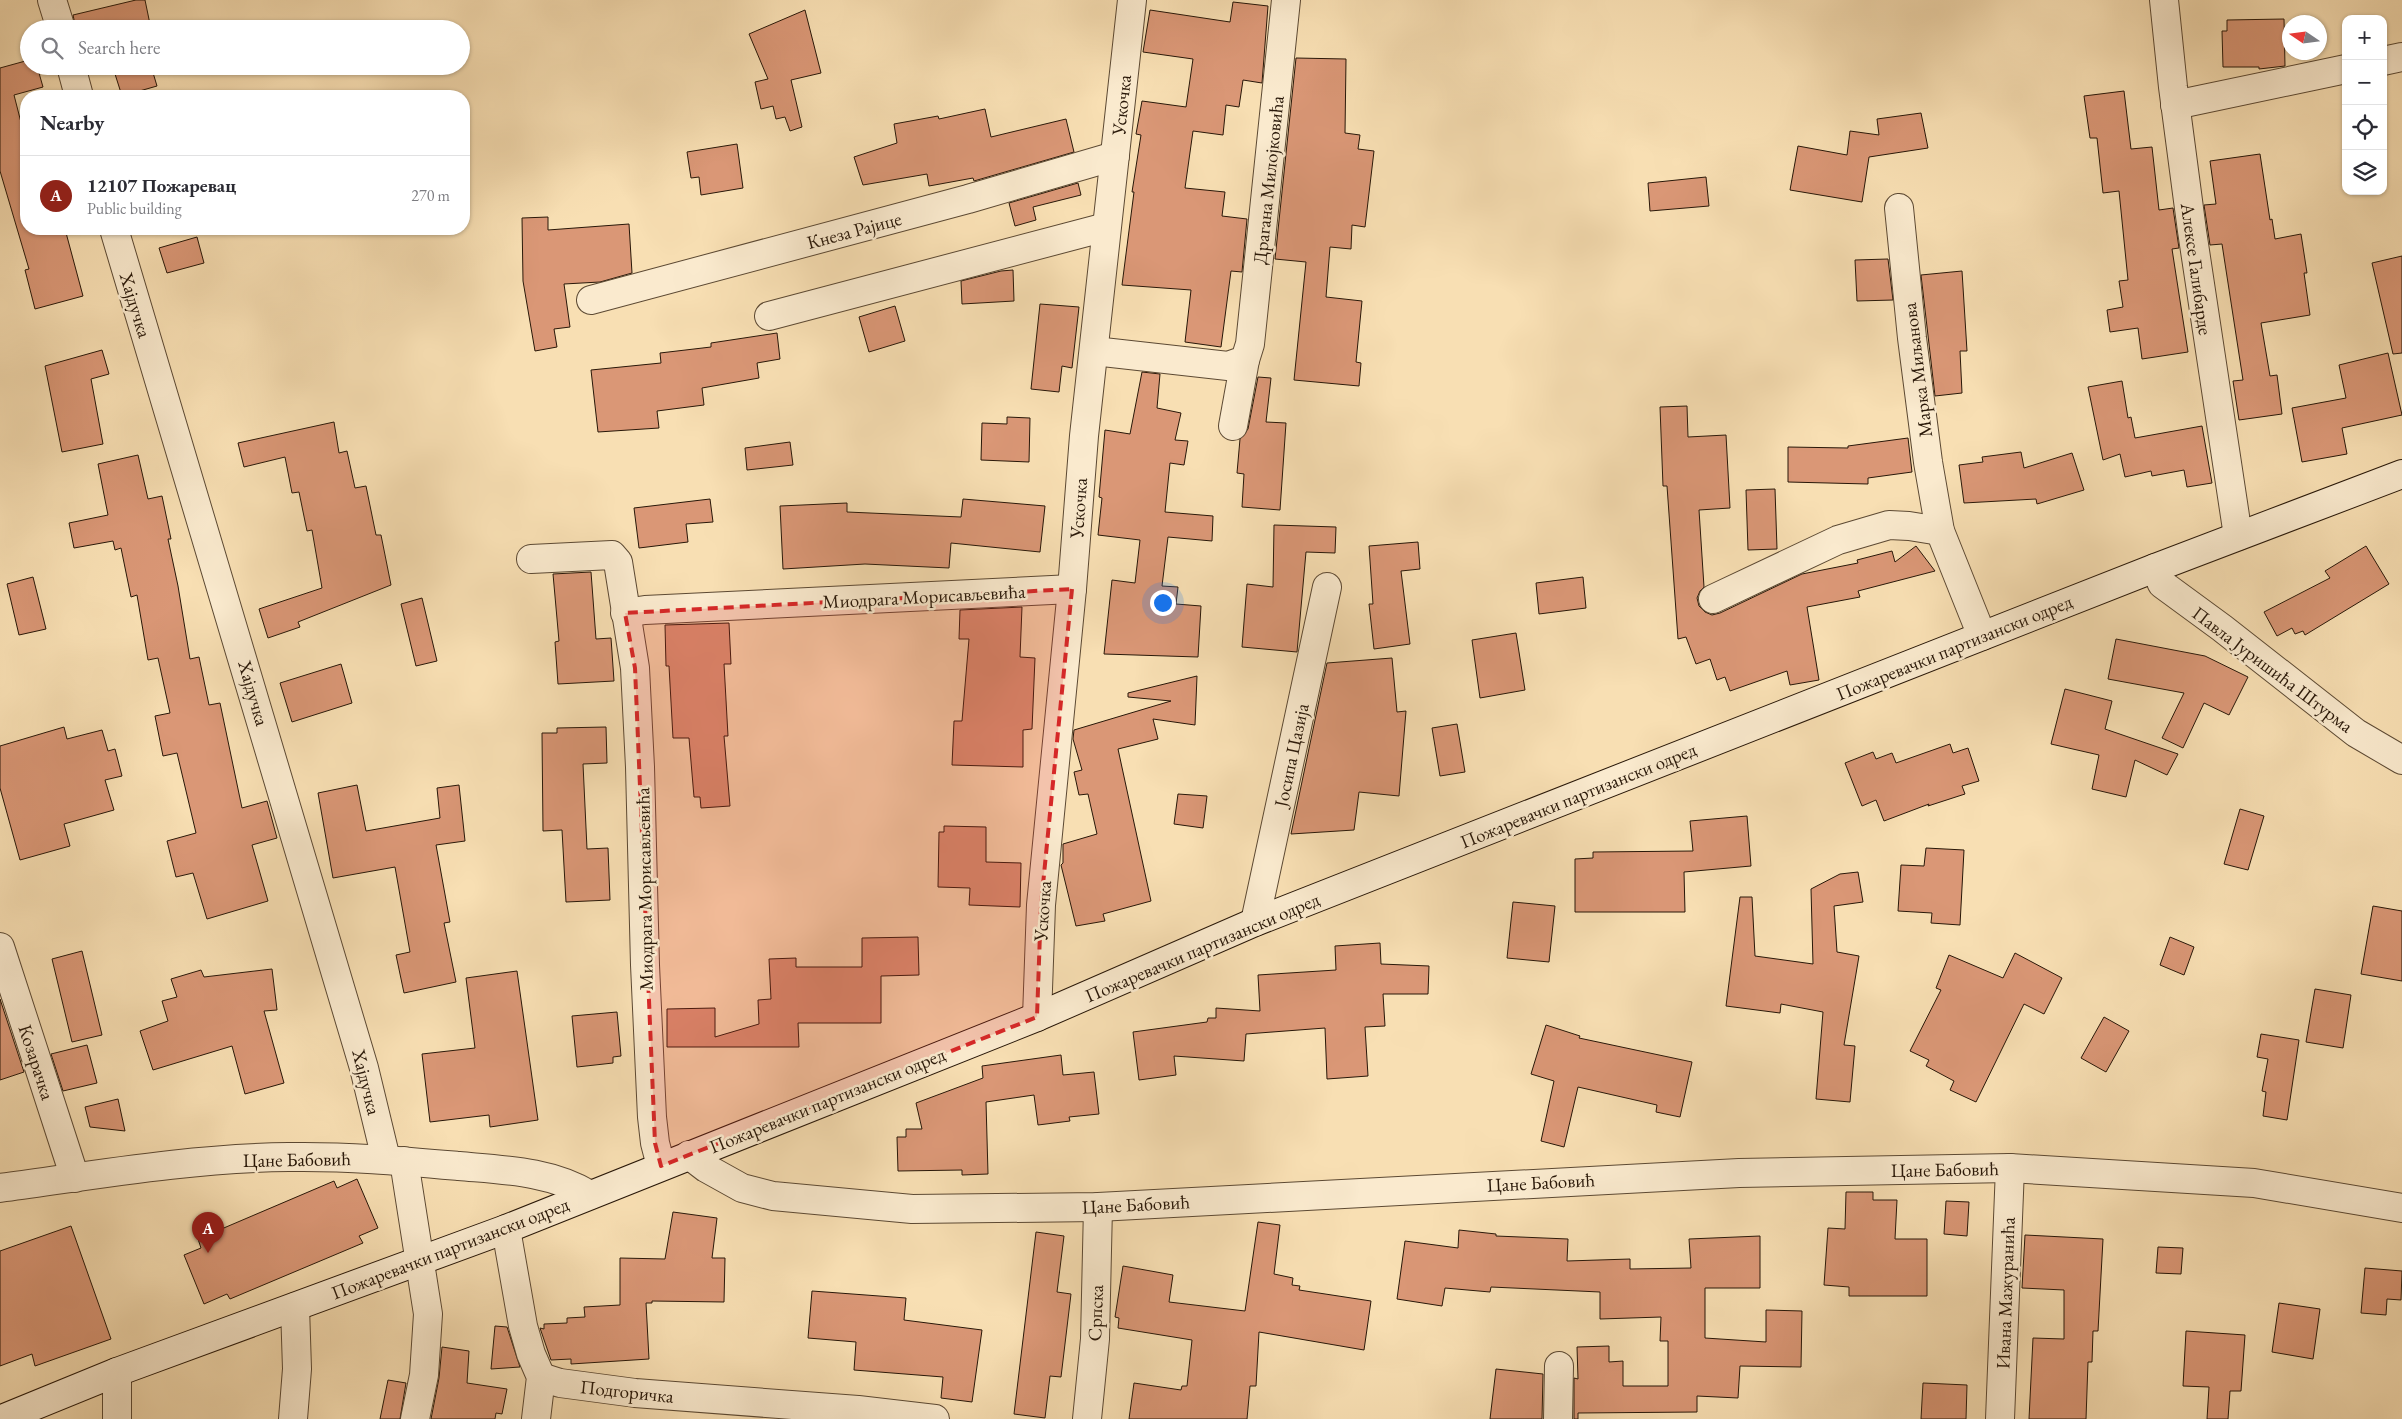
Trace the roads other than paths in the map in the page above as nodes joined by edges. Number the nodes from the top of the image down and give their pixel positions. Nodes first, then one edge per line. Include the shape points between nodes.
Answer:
1 (52, 0) edge
2 (1132, 0) edge
3 (1286, 0) edge
4 (2164, 0) edge
5 (58, 20) edge
6 (2402, 57) edge
7 (2387, 60) edge
8 (2342, 70) edge
9 (73, 75) edge
10 (77, 90) edge
11 (2175, 105) junction
12 (1115, 156) junction
13 (1899, 208) dead end
14 (1106, 226) junction
15 (116, 235) edge
16 (591, 300) dead end
17 (769, 316) dead end
18 (1094, 351) junction
19 (1245, 360) junction
20 (1233, 426) dead end
21 (2402, 474) edge
22 (1940, 531) junction
23 (2238, 536) junction
24 (531, 559) dead end
25 (2155, 568) junction
26 (1327, 587) dead end
27 (1072, 589) junction
28 (1713, 599) dead end
29 (625, 613) junction
30 (1982, 636) junction
31 (2402, 760) edge
32 (1255, 922) junction
33 (0, 947) edge
34 (1037, 1017) junction
35 (689, 1155) junction
36 (395, 1160) junction
37 (661, 1166) junction
38 (2010, 1168) junction
39 (75, 1178) junction
40 (0, 1188) edge
41 (590, 1195) junction
42 (1098, 1207) junction
43 (2402, 1208) edge
44 (506, 1229) junction
45 (419, 1260) junction
46 (295, 1307) junction
47 (1559, 1366) dead end
48 (117, 1372) junction
49 (541, 1378) junction
50 (711, 1409) edge
51 (857, 1414) edge
52 (2, 1419) edge
53 (117, 1419) edge
54 (293, 1419) edge
55 (415, 1419) edge
56 (536, 1419) edge
57 (935, 1419) edge
58 (1087, 1419) edge
59 (1558, 1419) edge
60 (2000, 1419) edge

1 - 5 street
2 - 12 street, Ускочка
3 - 19 street, Драгана Милојковића via 1250,344
4 - 11 street, Алексе Галибарде
6 - 7 street
8 - 11 street
9 - 10 street
11 - 23 street, Алексе Галибарде
12 - 14 street, Ускочка
12 - 16 street, Кнеза Рајице via 968,199
13 - 22 street, Марка Миљанова via 1928,462
14 - 17 street
14 - 18 street, Ускочка
15 - 36 street, Хајдучка via 364,1068
18 - 19 street via 1228,366
18 - 27 street, Ускочка
19 - 20 street, Драгана Милојковића
21 - 23 street, Пожаревачки партизански одред
22 - 28 street via 1889,525 1838,540
22 - 30 street, Марка Миљанова
23 - 25 street, Пожаревачки партизански одред
24 - 29 street, Миодрага Морисављевића via 612,555 618,562
25 - 30 street, Пожаревачки партизански одред
25 - 31 street, Павла Јуришића Штурма via 2162,584 2356,733
26 - 32 street, Јосипа Цазија
27 - 29 street, Миодрага Морисављевића
27 - 34 street, Ускочка via 1041,904
29 - 37 street, Миодрага Морисављевића via 635,668 652,1117
30 - 32 street, Пожаревачки партизански одред
32 - 34 street, Пожаревачки партизански одред
33 - 39 street, Козарачка
34 - 35 street, Пожаревачки партизански одред
35 - 37 street, Пожаревачки партизански одред
35 - 42 street, Цане Бабовић via 734,1185 773,1196 912,1210
36 - 39 street, Цане Бабовић via 287,1157 198,1163
36 - 41 street, Цане Бабовић via 534,1173 565,1182
36 - 45 street, Хајдучка
37 - 41 street, Пожаревачки партизански одред
38 - 42 street, Цане Бабовић via 1739,1173
38 - 43 street, Цане Бабовић via 2254,1183
38 - 60 street, Ивана Мажуранића
39 - 40 street, Цане Бабовић
41 - 44 street, Пожаревачки партизански одред
42 - 58 street, Српска via 1095,1339
44 - 45 street, Пожаревачки партизански одред
44 - 49 street via 523,1326 530,1354
45 - 46 street, Пожаревачки партизански одред
45 - 55 street, Хајдучка via 428,1314 424,1375
46 - 48 street, Пожаревачки партизански одред
46 - 54 street via 298,1369
47 - 59 street
48 - 52 street, Пожаревачки партизански одред
48 - 53 street
49 - 50 street, Подгоричка
49 - 56 street
50 - 51 street, Подгоричка
51 - 57 street, Подгоричка

